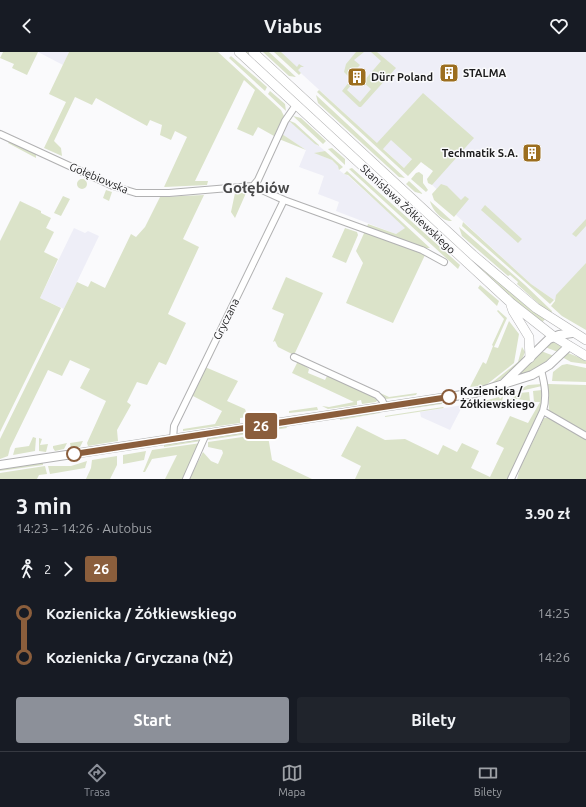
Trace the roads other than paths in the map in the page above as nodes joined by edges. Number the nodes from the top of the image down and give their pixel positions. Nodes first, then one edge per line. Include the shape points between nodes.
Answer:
1 (238, 52) edge
2 (253, 52) edge
3 (296, 105) junction
4 (0, 134) edge
5 (253, 186) junction
6 (284, 200) junction
7 (444, 262) dead end
8 (511, 303) junction
9 (572, 333) junction
10 (553, 336) junction
11 (586, 340) edge
12 (569, 346) junction
13 (586, 356) edge
14 (294, 357) dead end
15 (530, 358) junction
16 (541, 370) junction
17 (502, 385) junction
18 (385, 407) junction
19 (543, 411) junction
20 (206, 434) junction
21 (586, 436) edge
22 (173, 439) junction
23 (0, 465) edge
24 (186, 479) edge
25 (511, 479) edge

1 - 3 main road, Stanisława Żółkiewskiego
2 - 9 main road, Stanisława Żółkiewskiego via 473,255 536,308
3 - 5 street via 285,121
3 - 8 main road, Stanisława Żółkiewskiego
4 - 5 street, Gołębiowska via 113,186 136,193
5 - 6 street, Gołębiowska
6 - 7 street, Gołębiowska via 404,243
6 - 22 street, Gryczana via 174,426
8 - 10 main road, Stanisława Żółkiewskiego
8 - 15 main road via 529,337
9 - 10 main road
9 - 11 main road, Stanisława Żółkiewskiego
10 - 12 main road, Stanisława Żółkiewskiego
10 - 15 main road
12 - 13 main road, Stanisława Żółkiewskiego
12 - 16 main road
14 - 18 street via 376,395
15 - 17 main road
16 - 17 main road
16 - 19 street via 546,389
17 - 18 main road via 475,393
18 - 20 main road
19 - 21 street
19 - 25 street
20 - 22 main road
20 - 24 street
22 - 23 main road

